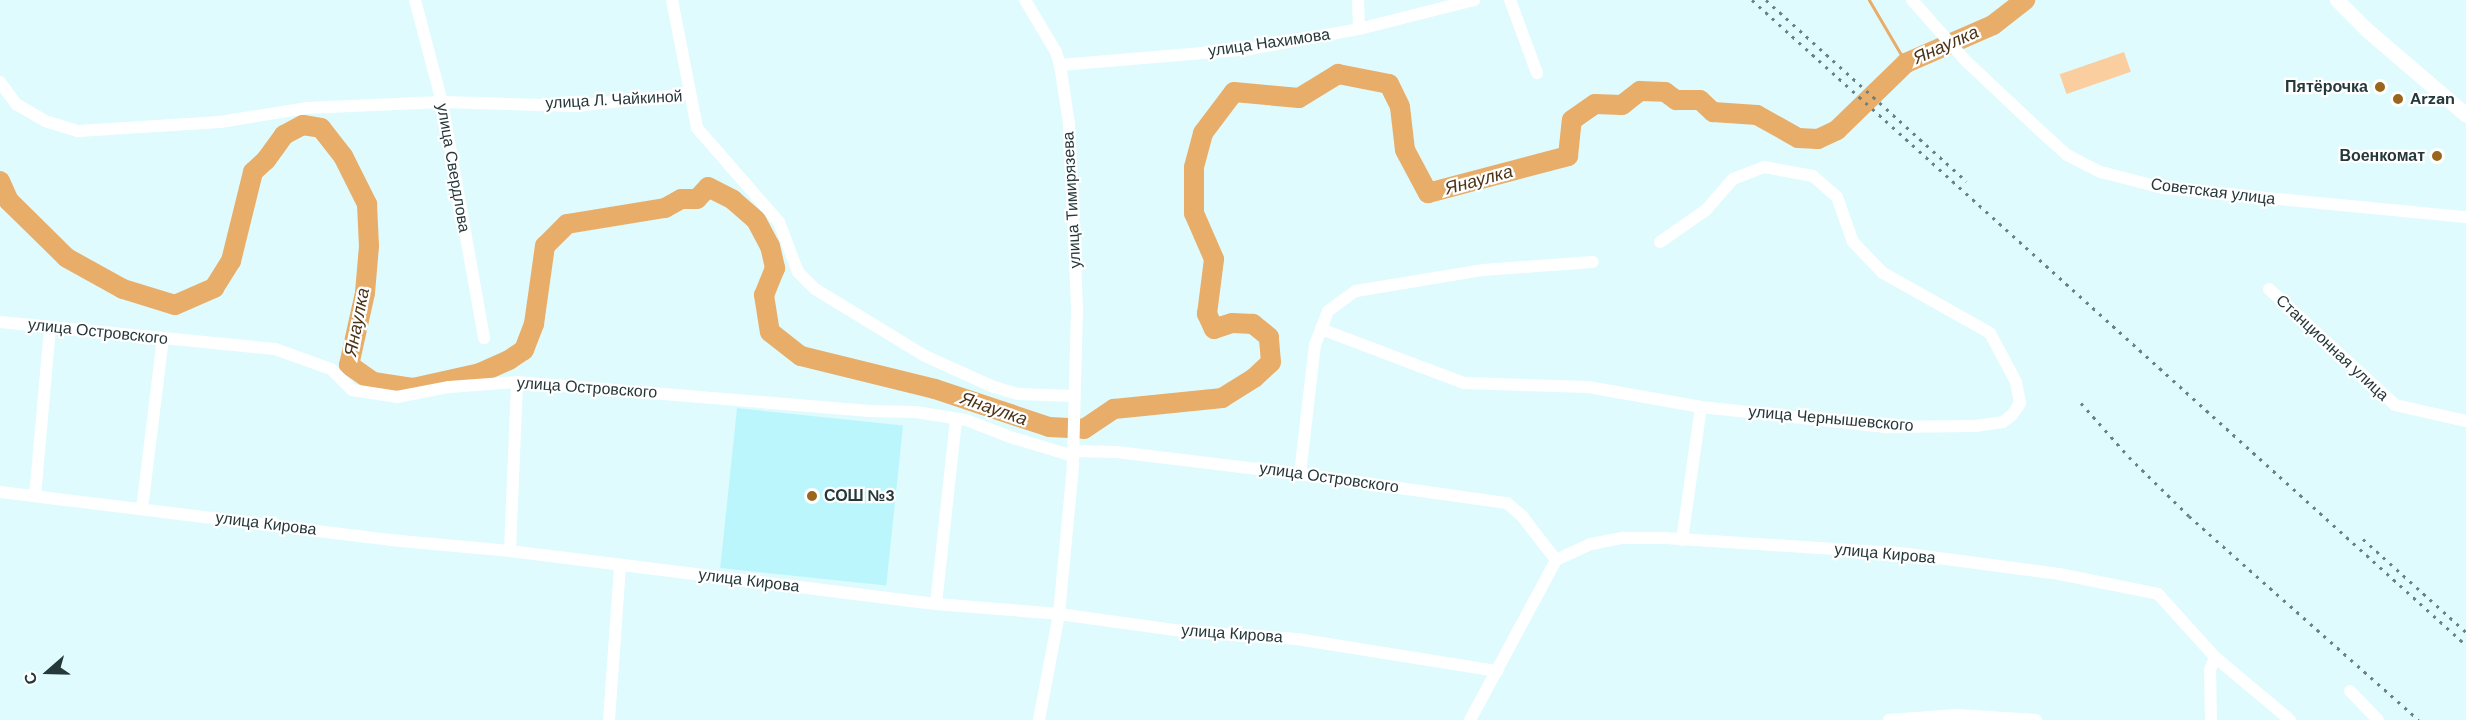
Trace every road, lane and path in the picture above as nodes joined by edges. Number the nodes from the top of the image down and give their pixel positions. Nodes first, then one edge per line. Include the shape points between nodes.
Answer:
1 (415, 0) edge
2 (672, 0) edge
3 (1025, 0) edge
4 (1358, 0) edge
5 (1474, 0) edge
6 (1510, 0) edge
7 (1912, 0) edge
8 (2337, 0) edge
9 (1359, 29) junction
10 (1060, 65) junction
11 (1537, 73) dead end
12 (0, 82) edge
13 (689, 94) junction
14 (442, 102) junction
15 (2466, 115) edge
16 (2466, 217) edge
17 (1660, 242) dead end
18 (1593, 262) dead end
19 (2269, 289) dead end
20 (0, 322) edge
21 (50, 328) junction
22 (1321, 329) junction
23 (484, 338) dead end
24 (163, 339) junction
25 (517, 382) junction
26 (1074, 403) junction
27 (1701, 407) junction
28 (956, 420) junction
29 (2466, 421) edge
30 (1074, 454) junction
31 (1300, 474) junction
32 (0, 492) edge
33 (35, 496) junction
34 (142, 509) junction
35 (1682, 540) junction
36 (510, 551) junction
37 (1556, 560) junction
38 (620, 566) junction
39 (936, 604) junction
40 (1059, 614) junction
41 (2215, 657) junction
42 (1497, 671) junction
43 (2350, 691) dead end
44 (609, 720) edge
45 (1038, 720) edge
46 (1470, 720) edge
47 (1889, 720) edge
48 (2036, 720) edge
49 (2211, 720) edge
50 (2290, 720) edge
51 (2378, 720) edge

1 - 14 street, улица Свердлова
2 - 13 street
3 - 10 street, улица Тимирязева via 1056,51
4 - 9 street
5 - 9 street, улица Нахимова
6 - 11 street
7 - 16 street, Советская улица via 1966,61 2067,154 2101,172 2163,188
8 - 15 street
9 - 10 street, улица Нахимова via 1250,49
10 - 26 street, улица Тимирязева via 1070,147 1077,308
12 - 14 street, улица Л. Чайкиной via 16,104 45,121 78,131 220,122 306,108
13 - 14 street, улица Л. Чайкиной via 574,106
13 - 26 street, улица Л. Чайкиной via 697,128 779,222 798,272 816,289 925,356 994,387
14 - 23 street, улица Свердлова
17 - 27 street, улица Чернышевского via 1706,210 1733,178 1764,167 1813,176 1837,197 1853,242 1883,273 1990,333 2016,382 2020,403 2003,422 1976,426 1884,427
18 - 22 street via 1483,270 1356,291 1328,311
19 - 29 street, Станционная улица via 2395,405
20 - 21 street, улица Островского
21 - 24 street, улица Островского
21 - 33 street
22 - 27 street, улица Чернышевского via 1464,383 1588,387
22 - 31 street
24 - 25 street, улица Островского via 275,349 331,369 352,390 397,397 449,387
24 - 34 street
25 - 28 street, улица Островского via 916,412
25 - 36 street
26 - 30 street, улица Тимирязева
27 - 35 street
28 - 30 street, улица Островского
28 - 39 street
30 - 31 street, улица Островского via 1117,452
30 - 40 street
31 - 37 street, улица Островского via 1507,503
32 - 33 street, улица Кирова
33 - 34 street, улица Кирова
34 - 36 street, улица Кирова
35 - 37 street, улица Кирова via 1623,538 1591,544
35 - 41 street, улица Кирова via 1900,553 2059,574 2158,594
36 - 38 street, улица Кирова
37 - 42 street
38 - 39 street, улица Кирова
38 - 44 street
39 - 40 street, улица Кирова
40 - 42 street, улица Кирова via 1181,631 1297,639
40 - 45 street
41 - 49 street via 2210,670
41 - 50 street, улица Кирова
42 - 46 street
43 - 51 street
47 - 48 street via 1957,715

